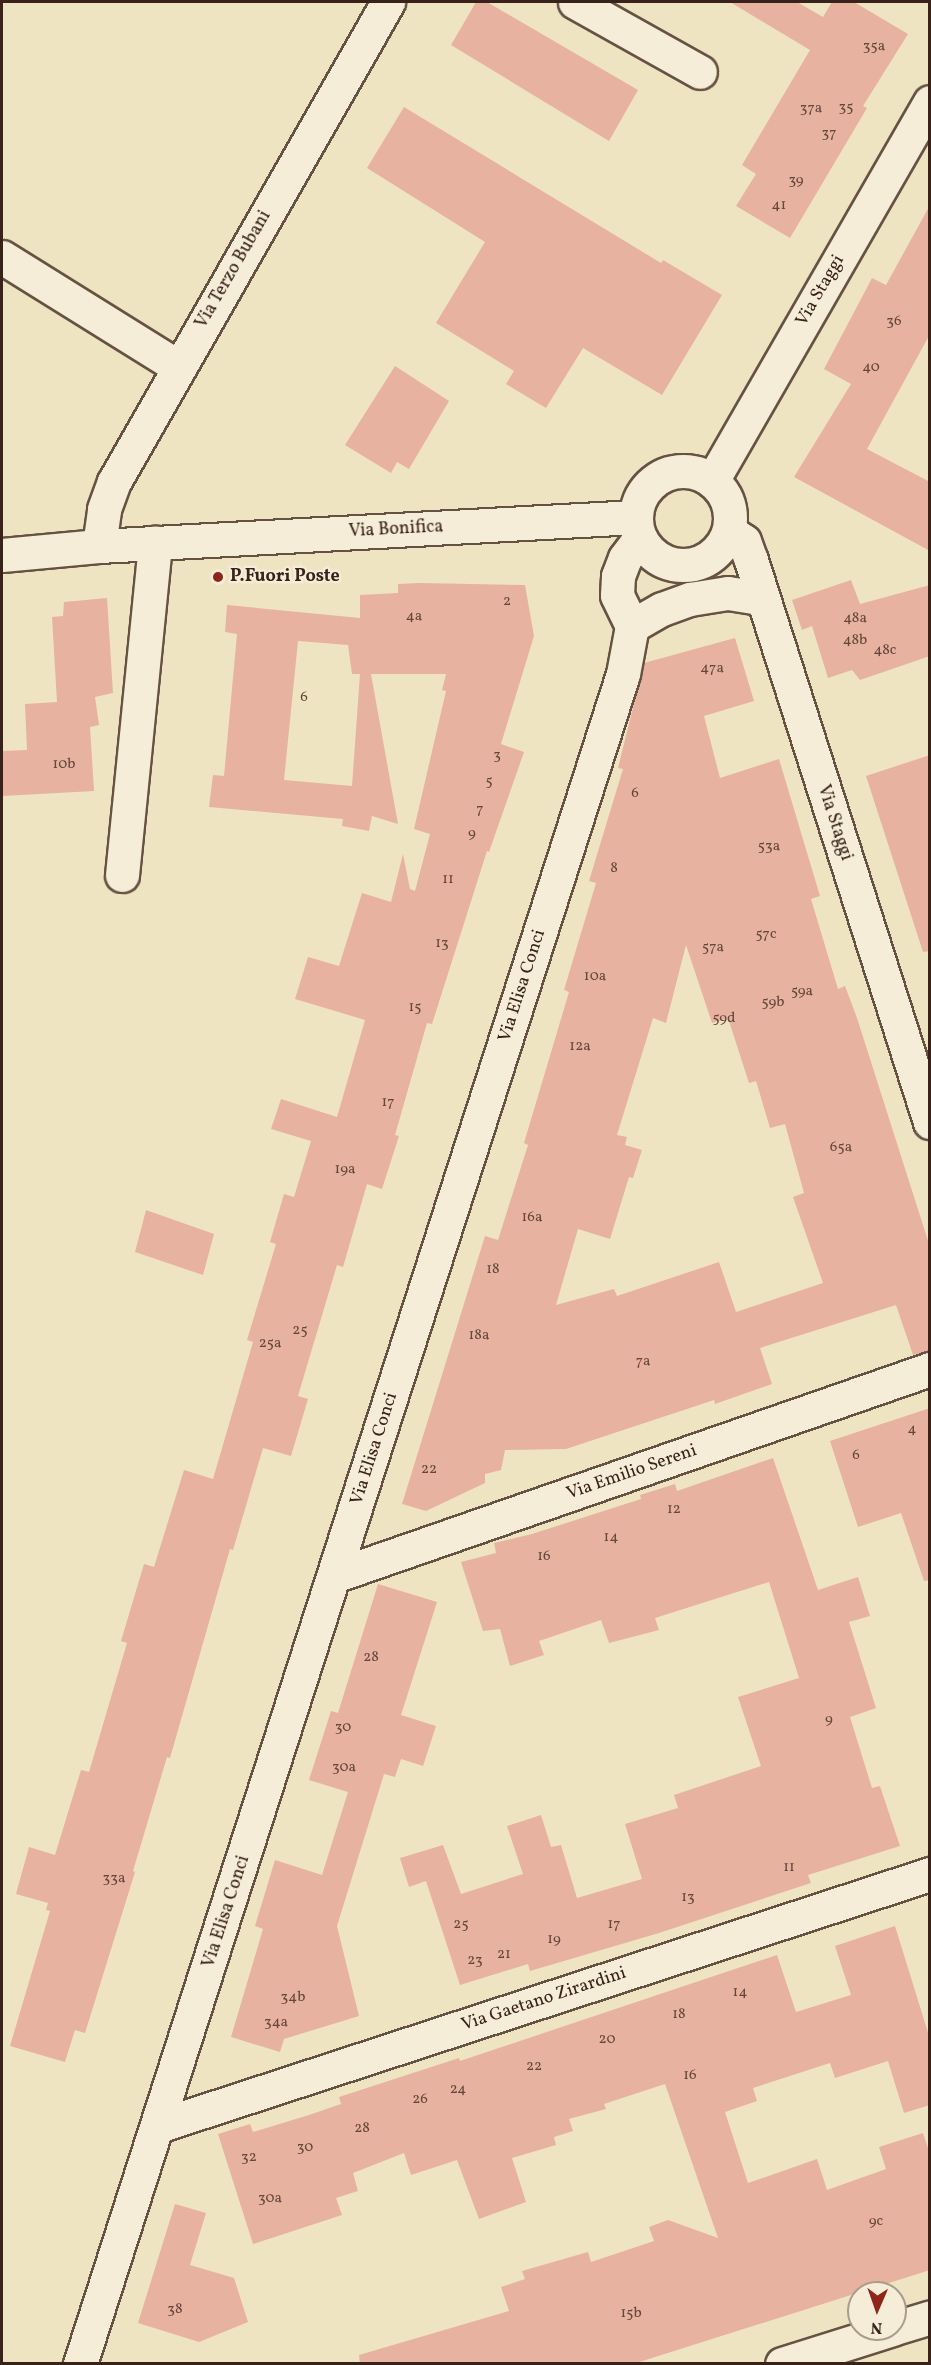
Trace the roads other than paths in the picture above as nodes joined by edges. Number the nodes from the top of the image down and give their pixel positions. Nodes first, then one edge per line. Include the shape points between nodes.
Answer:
1 (388, 2) edge
2 (575, 2) edge
3 (700, 72) dead end
4 (930, 102) edge
5 (2, 256) edge
6 (179, 367) junction
7 (712, 481) junction
8 (638, 528) junction
9 (729, 531) junction
10 (155, 543) junction
11 (99, 546) junction
12 (2, 555) edge
13 (761, 598) junction
14 (633, 626) junction
15 (122, 874) dead end
16 (930, 1122) edge
17 (930, 1369) edge
18 (334, 1576) junction
19 (930, 1874) edge
20 (158, 2126) junction
21 (930, 2317) edge
22 (907, 2325) edge
23 (856, 2341) edge
24 (80, 2364) edge
25 (783, 2364) edge

1 - 6 street, Via Terzo Bubani
2 - 3 street
4 - 7 street, Via Staggi
5 - 6 street
6 - 11 street, Via Terzo Bubani via 114,482 104,509
7 - 8 street via 699,474 670,473 646,490 639,503
7 - 9 street via 728,504
8 - 9 street via 650,552 679,565 695,564 710,557 722,546
8 - 10 street, Via Bonifica
8 - 14 street via 618,576 617,595
9 - 13 street, Via Staggi via 744,541
10 - 11 street, Via Bonifica
10 - 15 street
11 - 12 street, Via Bonifica
13 - 14 street via 728,593 690,599
13 - 16 street, Via Staggi
14 - 18 street, Via Elisa Conci via 622,674
17 - 18 street, Via Emilio Sereni
18 - 20 street, Via Elisa Conci
19 - 20 street, Via Gaetano Zirardini
20 - 24 street, Via Elisa Conci
21 - 22 street
23 - 25 street

